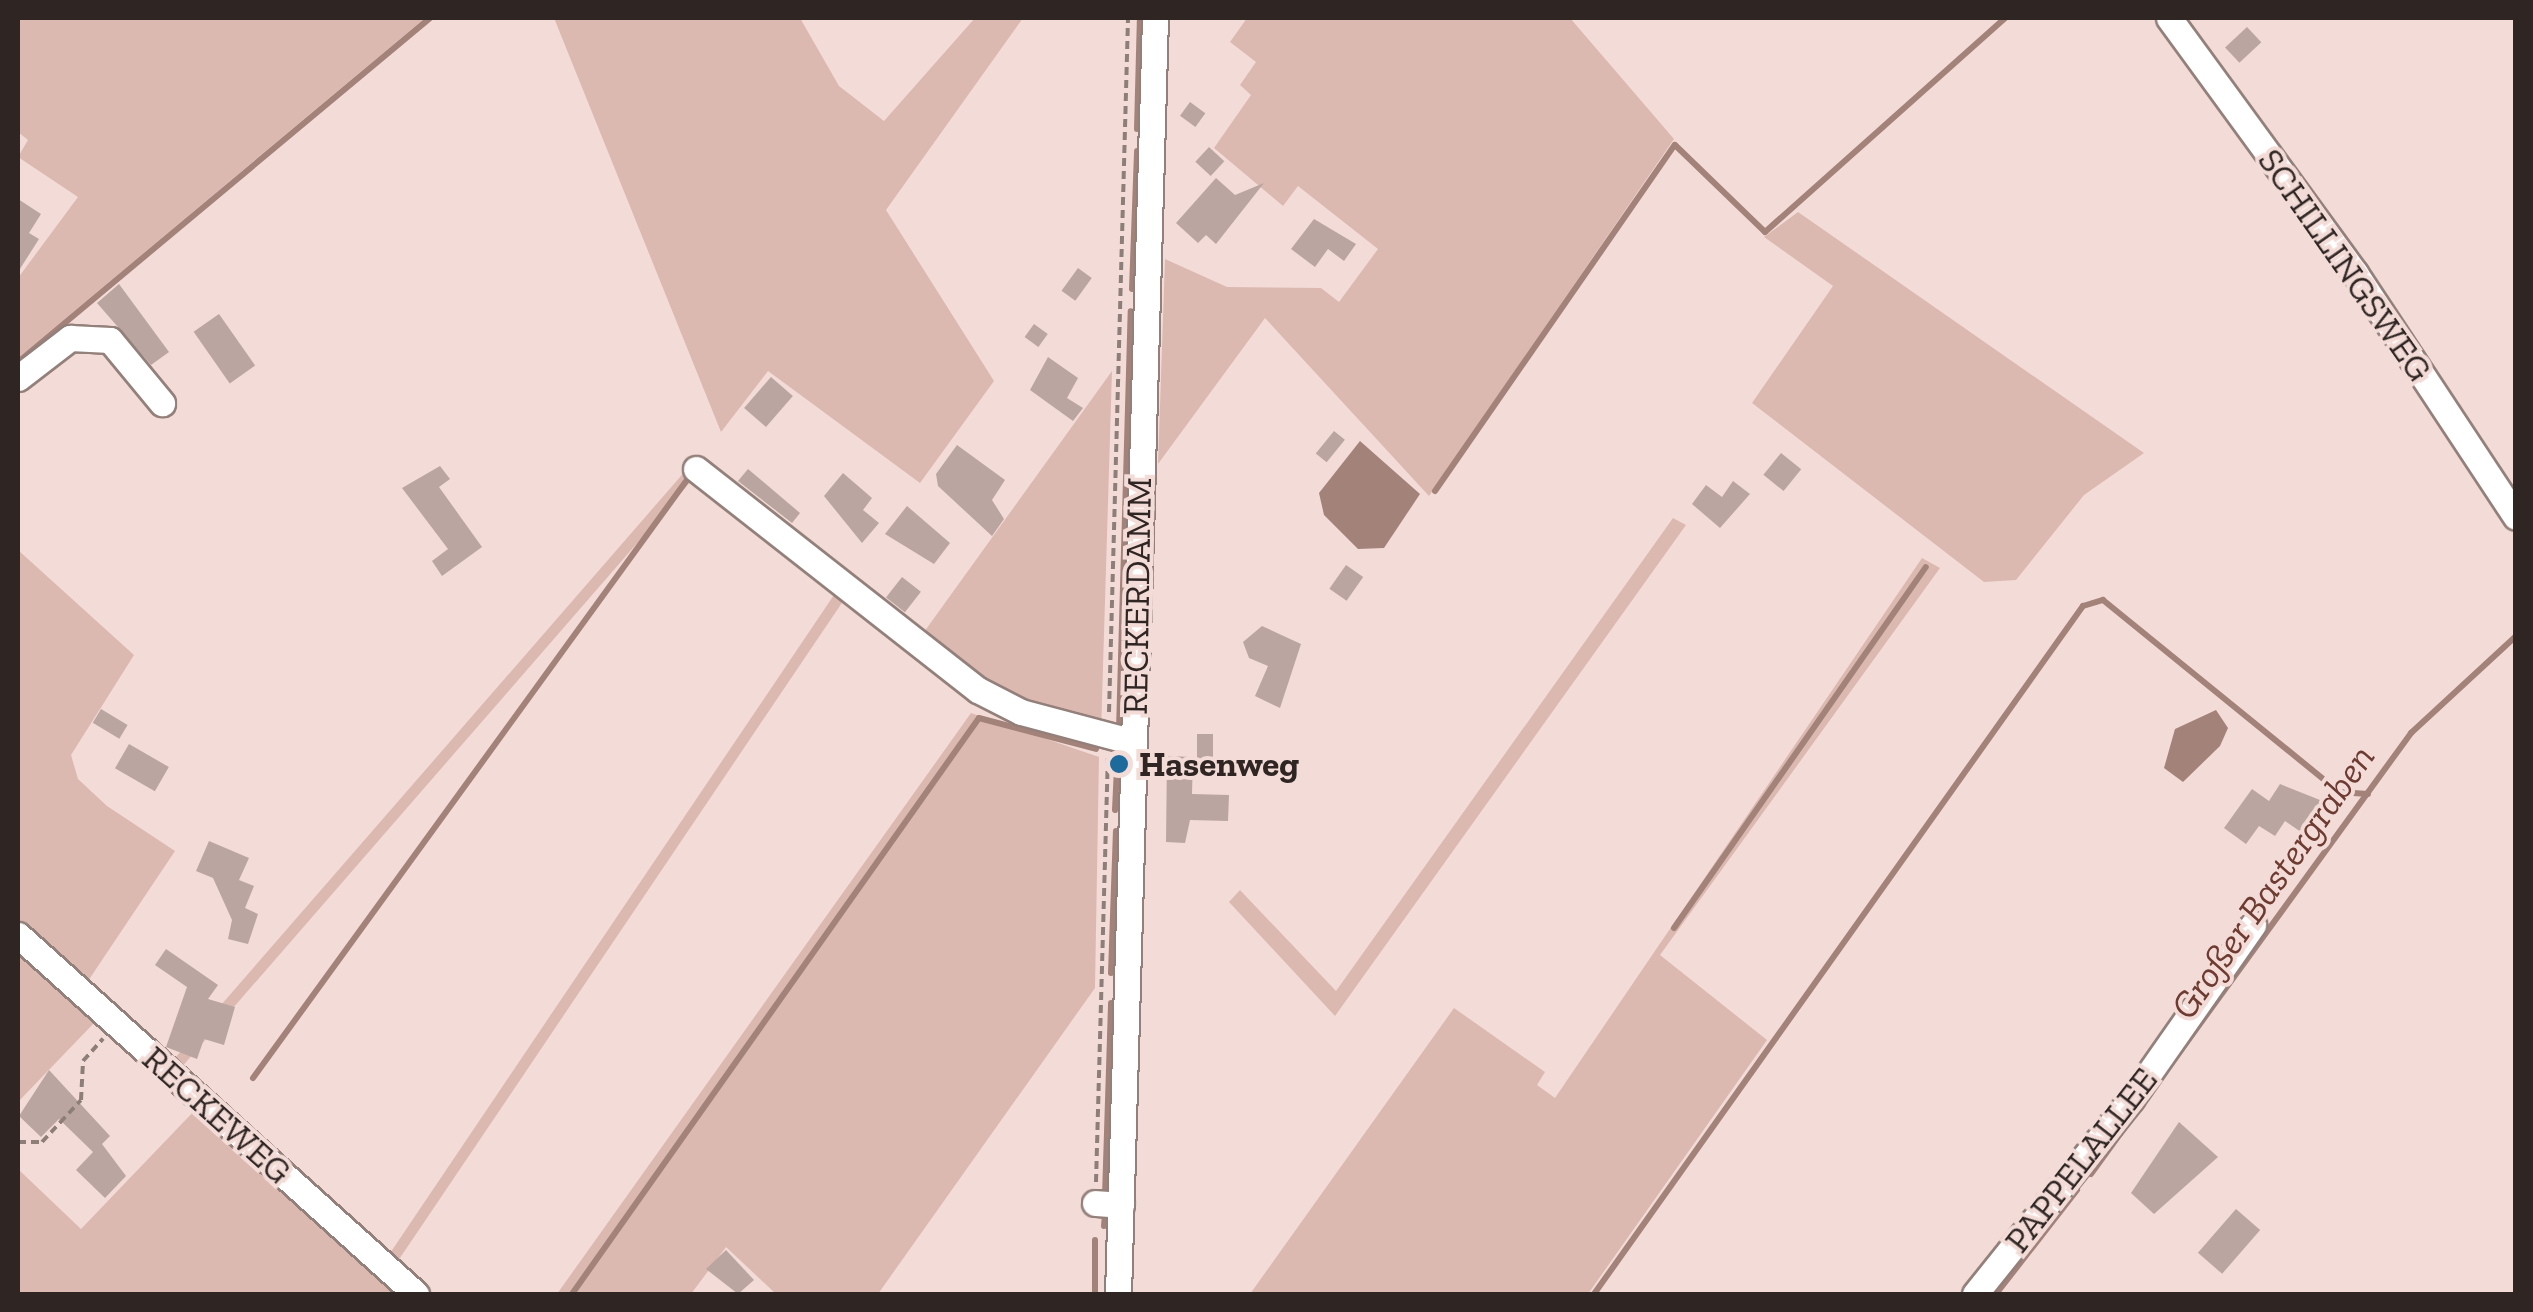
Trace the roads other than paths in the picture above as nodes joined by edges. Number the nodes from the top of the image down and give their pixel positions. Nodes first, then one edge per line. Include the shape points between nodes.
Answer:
1 (1155, 18) edge
2 (2169, 18) edge
3 (18, 378) edge
4 (162, 403) dead end
5 (696, 468) dead end
6 (2516, 517) edge
7 (1121, 741) junction
8 (2253, 925) dead end
9 (18, 935) edge
10 (416, 1294) edge
11 (1118, 1294) edge
12 (1975, 1294) edge

1 - 7 street, RECKERDAMM
2 - 6 street, SCHILLINGSWEG via 2355,273
3 - 4 street via 70,338 110,340
5 - 7 street via 978,690
7 - 11 street, RECKERDAMM via 1108,1204
8 - 12 street, PAPPELALLEE via 2109,1128
9 - 10 street, RECKEWEG

